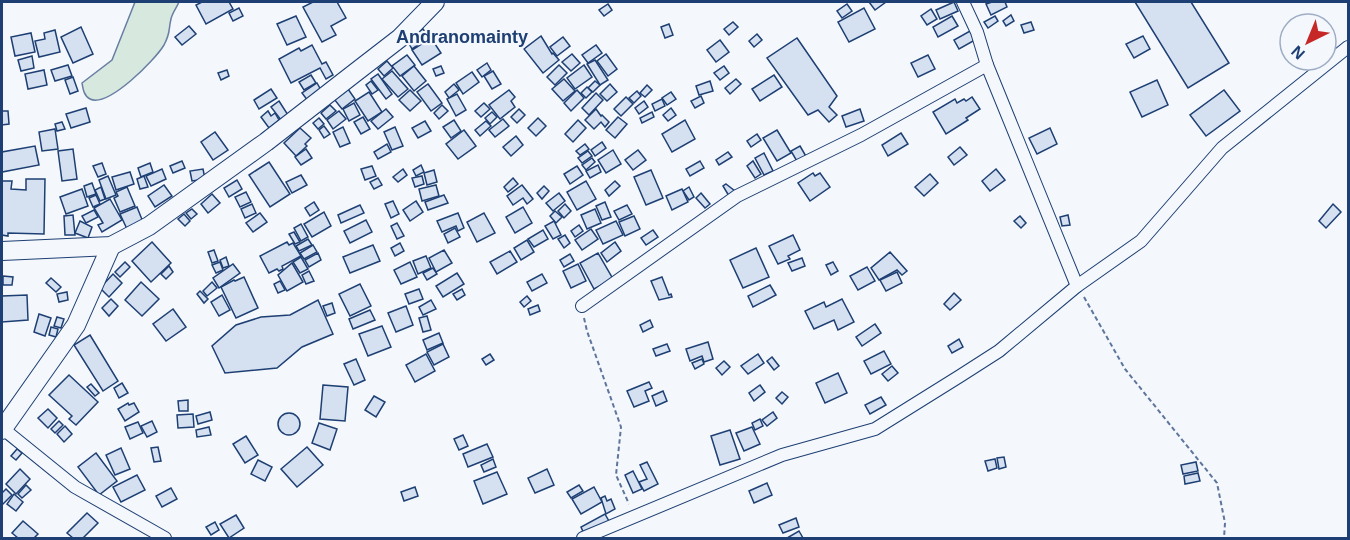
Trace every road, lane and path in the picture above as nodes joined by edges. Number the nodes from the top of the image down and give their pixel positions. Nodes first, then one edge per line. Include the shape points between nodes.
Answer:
1 (435, 2) edge
2 (963, 2) edge
3 (1348, 47) edge
4 (987, 65) junction
5 (111, 246) junction
6 (2, 251) edge
7 (1077, 286) junction
8 (582, 306) joint
9 (2, 429) edge
10 (635, 516) junction
11 (165, 538) edge
12 (583, 538) edge
13 (1224, 538) edge

1 - 5 main road via 399,38 266,142 149,226
2 - 4 street
3 - 7 street via 1222,148 1141,241
4 - 7 street
4 - 8 street via 861,135 737,196
5 - 6 main road
5 - 9 main road via 76,325
7 - 10 street via 999,351 875,429 782,455
7 - 13 path via 1125,369 1217,483
8 - 10 path via 621,427 616,475
9 - 11 street via 75,487
10 - 12 street

